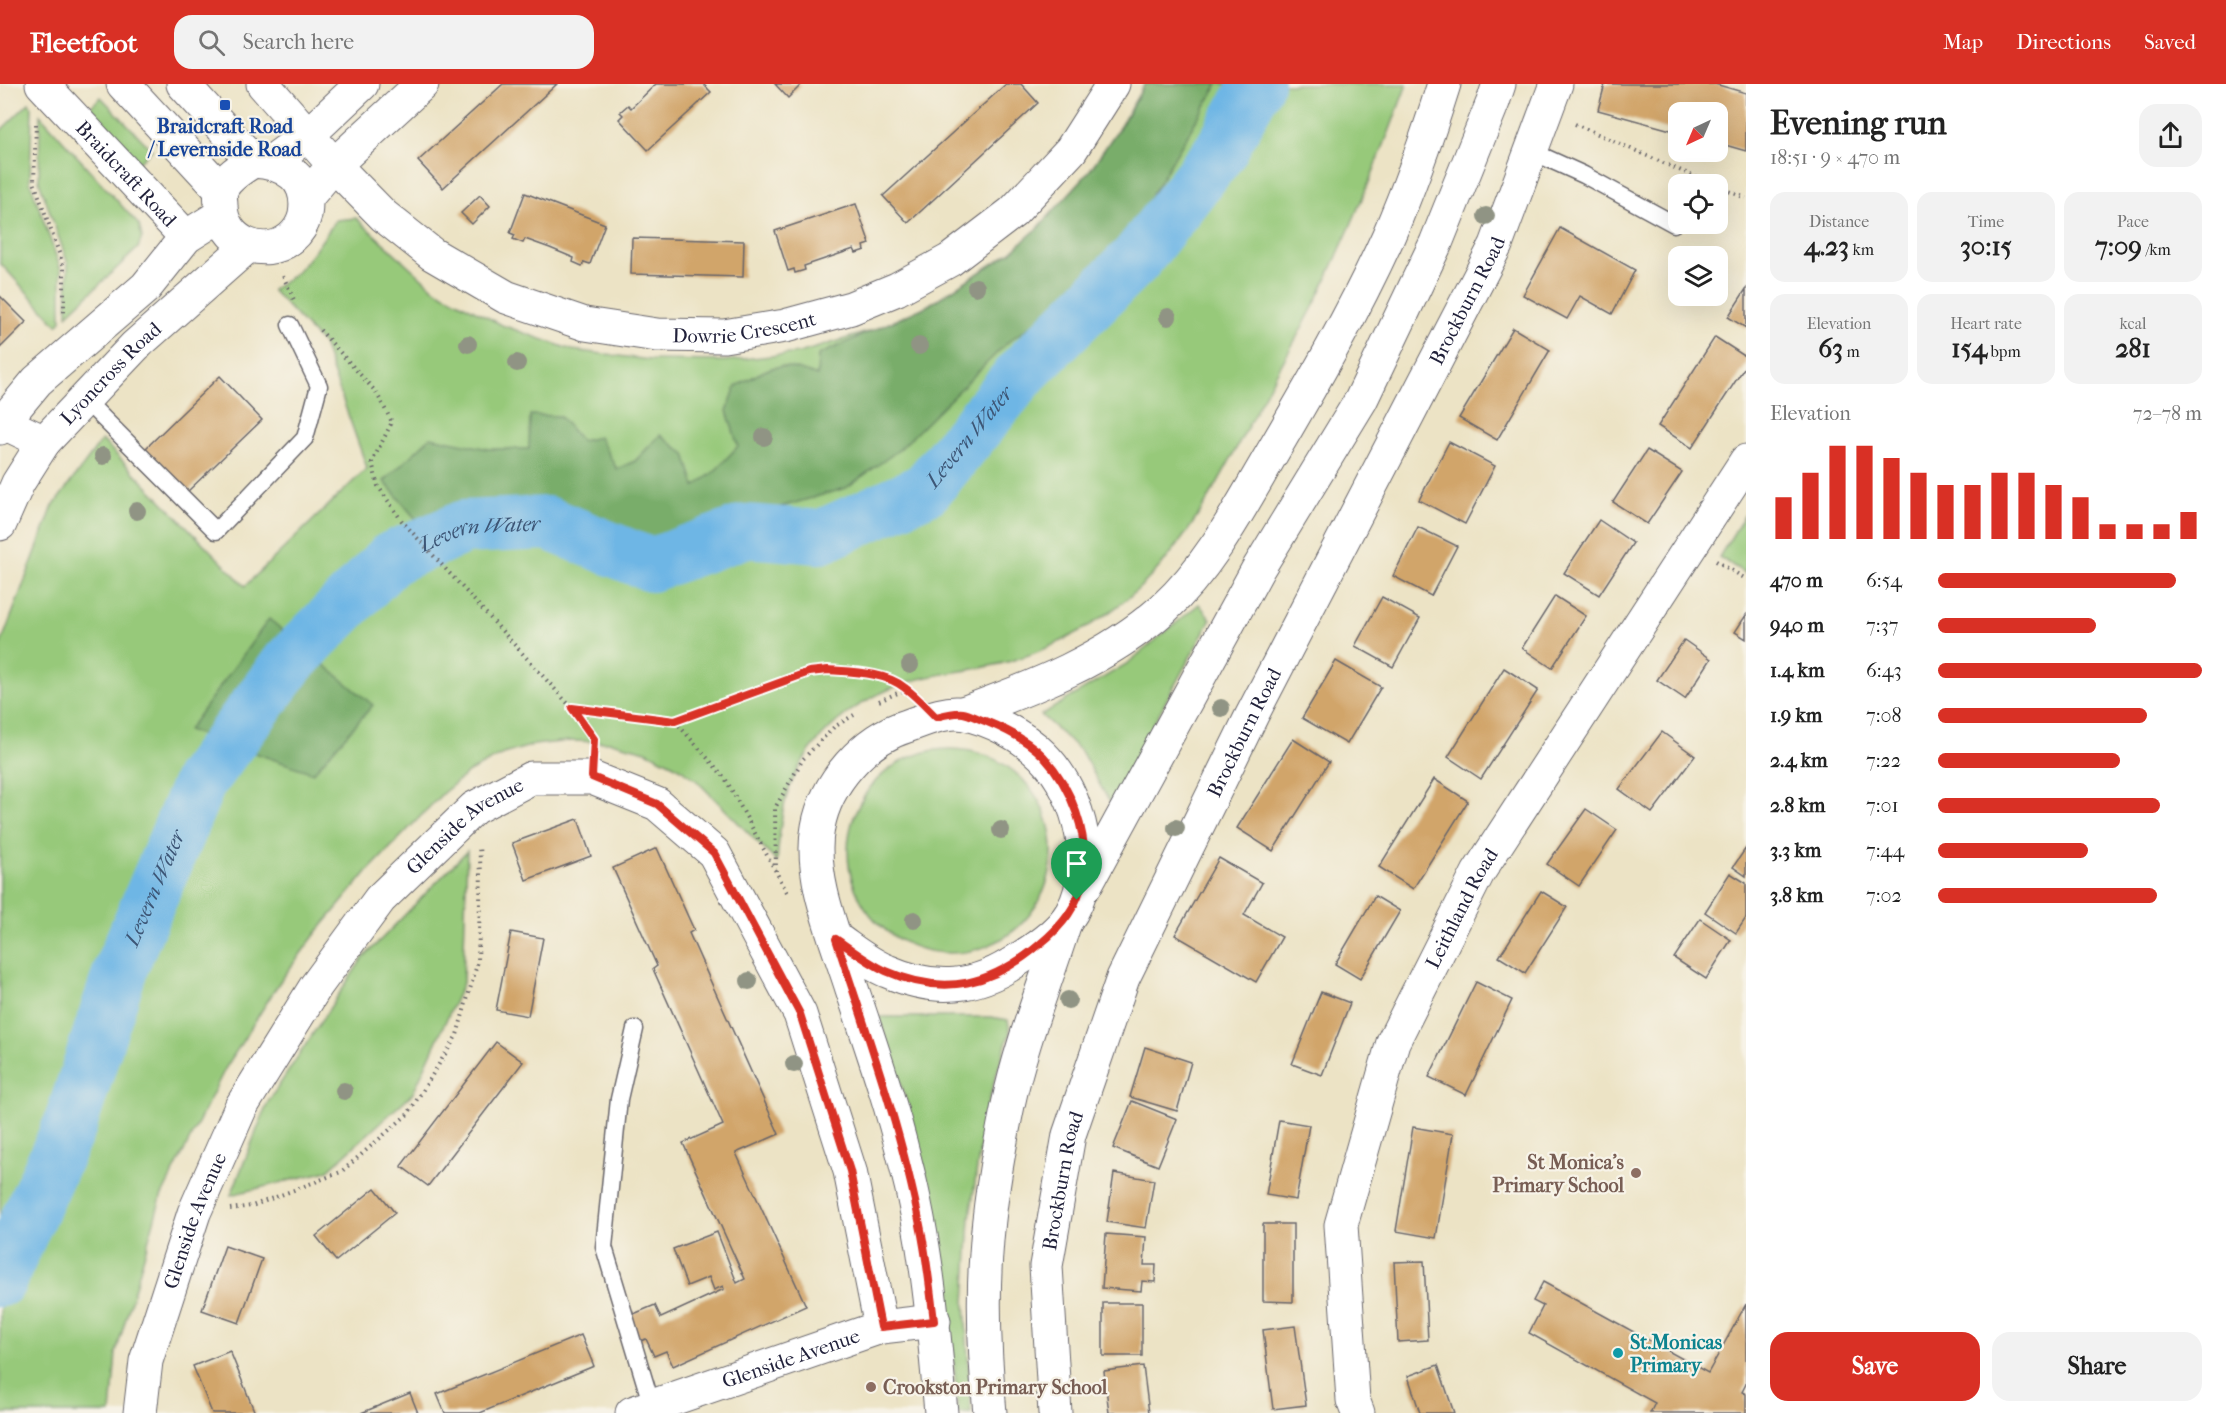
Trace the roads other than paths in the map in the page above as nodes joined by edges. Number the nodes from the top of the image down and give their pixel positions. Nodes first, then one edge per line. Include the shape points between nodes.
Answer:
1 (123, 84) edge
2 (183, 84) edge
3 (263, 84) edge
4 (362, 84) edge
5 (422, 84) edge
6 (1113, 84) edge
7 (1499, 84) edge
8 (47, 90) edge
9 (1442, 91) edge
10 (1551, 98) edge
11 (1488, 115) junction
12 (309, 134) junction
13 (1531, 152) junction
14 (262, 162) junction
15 (334, 165) junction
16 (306, 198) junction
17 (221, 202) junction
18 (1668, 221) edge
19 (186, 237) junction
20 (260, 247) junction
21 (290, 325) dead end
22 (84, 399) junction
23 (1, 424) edge
24 (44, 442) junction
25 (1746, 461) edge
26 (0, 524) edge
27 (950, 715) junction
28 (1071, 910) junction
29 (836, 939) junction
30 (635, 1029) dead end
31 (934, 1321) junction
32 (881, 1327) junction
33 (642, 1410) edge
34 (140, 1413) edge
35 (941, 1413) edge
36 (990, 1413) edge
37 (1055, 1413) edge
38 (1358, 1413) edge

1 - 17 street
2 - 14 street
3 - 12 street
4 - 12 street
5 - 15 street
6 - 15 street, Dowrie Crescent via 1064,158 1013,212 950,260 851,308 785,326 724,336 657,335 585,324 506,297 432,254 384,216
7 - 11 street
8 - 19 street, Braidcraft Road
9 - 11 street
9 - 27 street via 1388,237 1323,366 1204,564 1162,609 1091,660 1029,689
10 - 13 street, Brockburn Road
11 - 28 street via 1436,243 1361,400 1258,569
12 - 14 street
12 - 15 street
13 - 18 lane via 1584,175
13 - 37 street, Brockburn Road via 1496,245 1252,716 1123,978 1069,1135 1046,1266
14 - 16 street via 285,168 297,178
14 - 17 street via 235,173
15 - 16 street
16 - 20 street via 304,221 296,233 284,243
17 - 19 street, Lyoncross Road
17 - 20 street via 226,226 236,238
19 - 23 street, Lyoncross Road via 147,286 37,381
20 - 22 street, Lyoncross Road via 135,346
21 - 22 lane via 319,386 305,438 216,531
22 - 24 street, Lyoncross Road
23 - 24 street
24 - 26 street, Lyoncross Road via 18,483
25 - 38 street, Leithland Road via 1478,873 1393,1042 1341,1225 1353,1400
27 - 28 street via 997,726 1019,738 1042,755 1061,780 1082,830 1083,877
27 - 29 street via 898,728 875,742 853,761 826,800 815,842 816,867
28 - 29 street via 1034,950 984,979 960,986 910,980 884,970
28 - 36 street via 1020,1059 993,1194 984,1310
29 - 31 street via 906,1164 921,1226
30 - 33 lane via 619,1099 604,1247
31 - 32 street, Glenside Avenue
31 - 35 street
32 - 33 street, Glenside Avenue
32 - 34 street, Glenside Avenue via 850,1171 800,1014 714,853 657,804 592,777 531,778 474,807 380,899 316,986 241,1107 194,1213 146,1361

